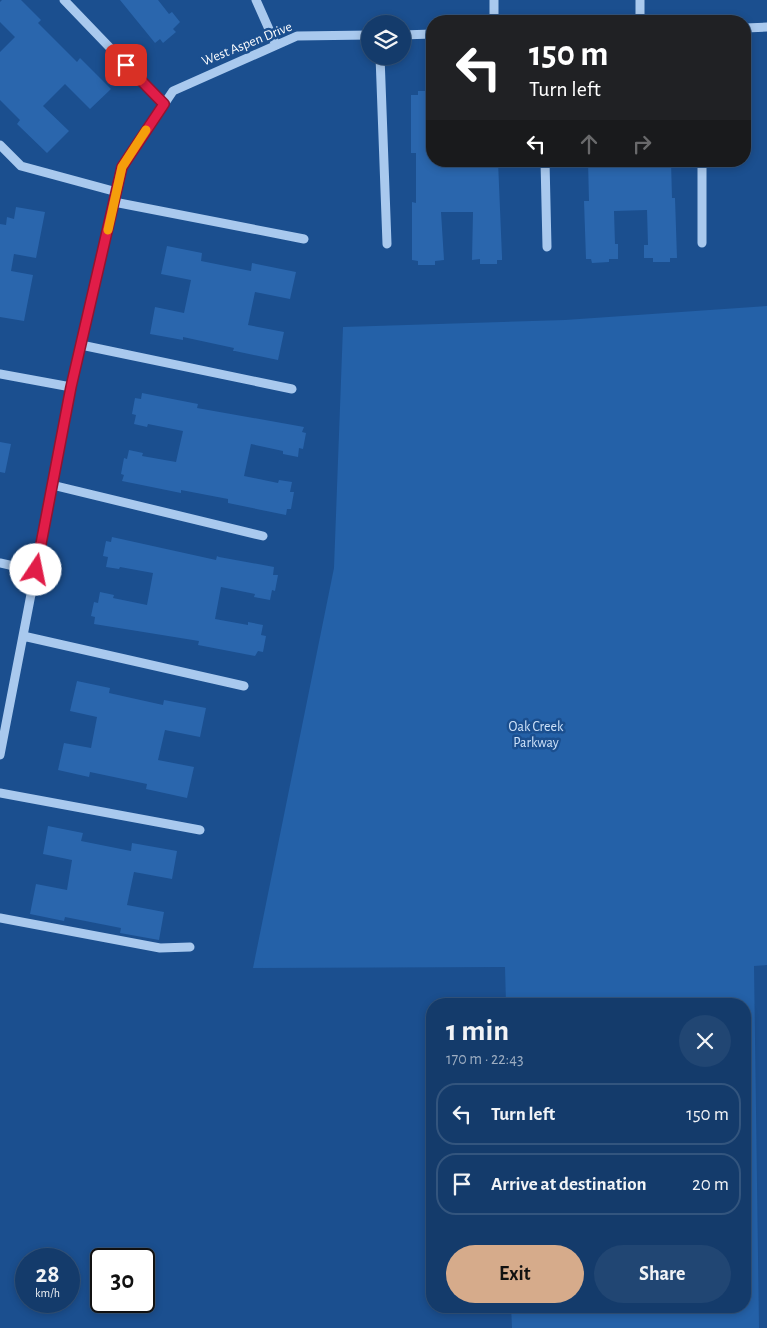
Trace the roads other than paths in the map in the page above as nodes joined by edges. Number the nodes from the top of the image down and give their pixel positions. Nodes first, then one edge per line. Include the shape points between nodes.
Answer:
1 (64, 0) edge
2 (256, 0) edge
3 (494, 0) edge
4 (640, 0) edge
5 (494, 15) edge
6 (640, 15) edge
7 (767, 27) edge
8 (751, 28) edge
9 (411, 34) edge
10 (426, 34) edge
11 (361, 35) edge
12 (276, 45) junction
13 (380, 65) edge
14 (164, 104) junction
15 (0, 145) edge
16 (545, 167) edge
17 (702, 167) edge
18 (116, 192) junction
19 (114, 202) junction
20 (304, 239) dead end
21 (702, 243) dead end
22 (387, 244) dead end
23 (547, 247) dead end
24 (81, 345) junction
25 (0, 374) edge
26 (71, 387) junction
27 (292, 389) dead end
28 (52, 485) junction
29 (263, 536) dead end
30 (0, 563) edge
31 (36, 570) junction
32 (23, 636) junction
33 (244, 686) dead end
34 (0, 755) edge
35 (0, 793) edge
36 (200, 830) dead end
37 (0, 918) edge
38 (190, 947) dead end

1 - 14 street
2 - 12 street
3 - 5 street
4 - 6 street
7 - 8 street
9 - 10 street
11 - 12 street, West Aspen Drive via 297,36
12 - 14 street, West Aspen Drive via 173,91
13 - 22 street
14 - 18 street, West Aspen Drive via 122,167
15 - 18 street via 21,166
16 - 23 street
17 - 21 street
18 - 19 street, West Aspen Drive
19 - 20 street
19 - 24 street, West Aspen Drive
24 - 26 street, West Aspen Drive
24 - 27 street
25 - 26 street
26 - 28 street, West Aspen Drive
28 - 29 street
28 - 31 street, West Aspen Drive
30 - 31 street
31 - 32 street, West Aspen Drive
32 - 33 street
32 - 34 street, West Aspen Drive
35 - 36 street
37 - 38 street via 160,948

